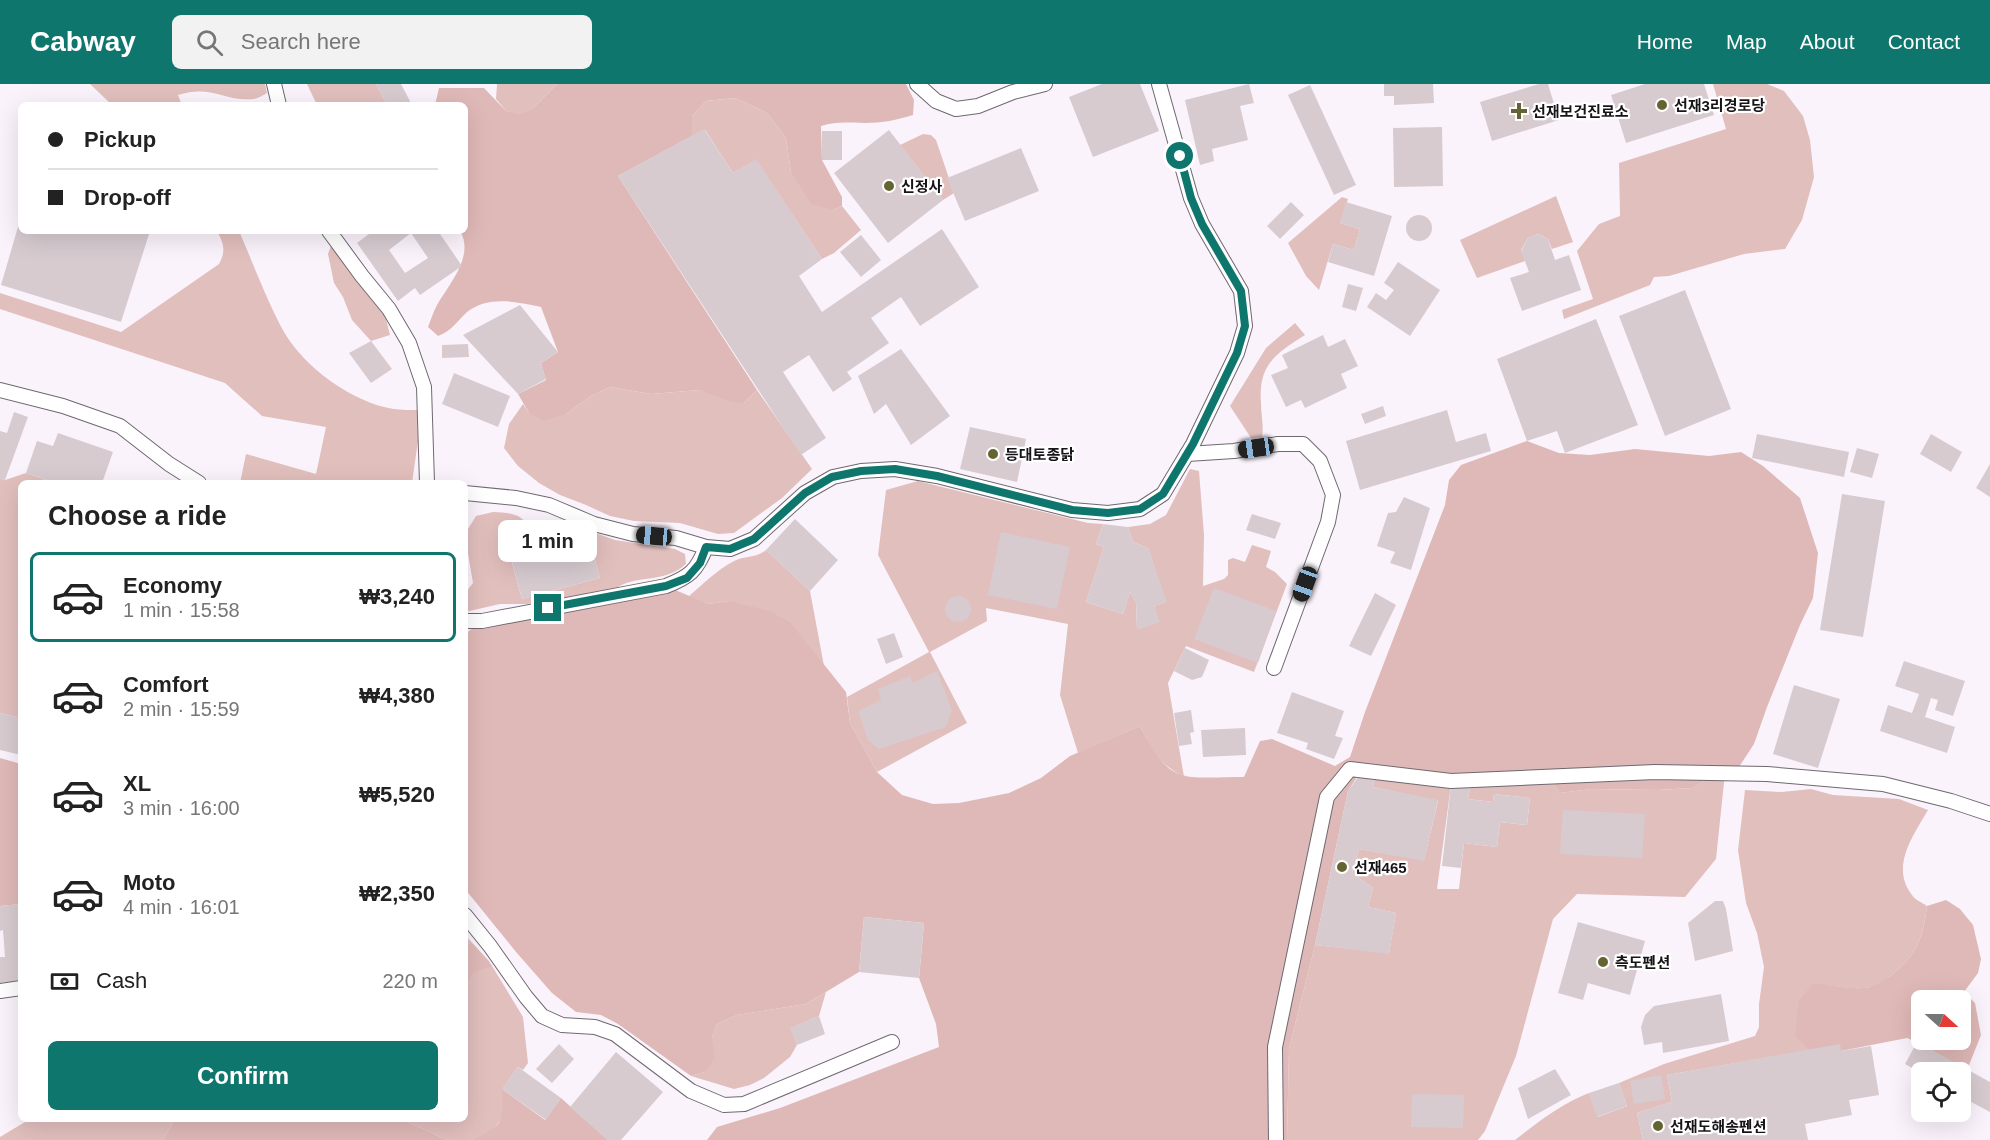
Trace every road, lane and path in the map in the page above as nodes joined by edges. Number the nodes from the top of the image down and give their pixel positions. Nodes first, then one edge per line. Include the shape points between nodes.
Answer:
1 (274, 84) edge
2 (917, 84) edge
3 (1044, 84) edge
4 (1159, 84) edge
5 (278, 102) edge
6 (331, 234) edge
7 (0, 390) edge
8 (1187, 453) junction
9 (194, 480) edge
10 (427, 480) edge
11 (468, 493) edge
12 (706, 547) junction
13 (468, 621) edge
14 (1274, 668) dead end
15 (1990, 814) edge
16 (468, 919) edge
17 (18, 988) edge
18 (0, 991) edge
19 (892, 1042) dead end
20 (1276, 1140) edge

1 - 5 lane
2 - 3 lane via 936,101 956,108 978,106
4 - 8 lane via 1191,198 1241,291 1245,326 1237,353
6 - 10 lane via 389,309 410,344 424,387
7 - 9 lane via 120,426
8 - 12 lane via 1163,494 1140,509 1108,513 1072,510 937,476 895,469 861,471 832,477 805,493 754,539 730,549
8 - 14 lane via 1303,444 1320,461 1333,495 1328,522
11 - 12 lane via 549,505 594,524
12 - 13 lane via 700,563 687,578 666,586
15 - 20 lane via 1883,784 1767,774 1655,772 1451,781 1350,769 1328,797 1275,1047
16 - 19 lane via 543,1016 562,1025 595,1026 615,1034 691,1091 724,1105 744,1104
17 - 18 lane

